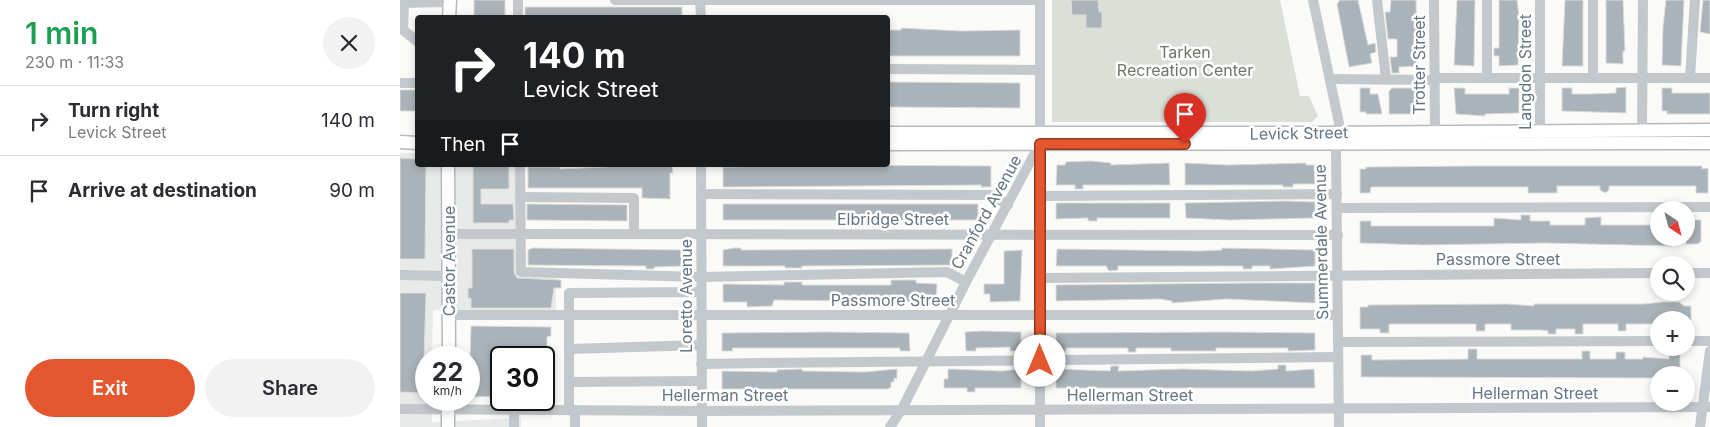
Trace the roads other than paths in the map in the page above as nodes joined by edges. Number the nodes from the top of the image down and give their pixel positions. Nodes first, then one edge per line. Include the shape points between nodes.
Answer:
1 (518, 0) edge
2 (615, 0) edge
3 (700, 0) edge
4 (1040, 0) edge
5 (1313, 0) edge
6 (1377, 0) edge
7 (1434, 0) edge
8 (1487, 0) edge
9 (1540, 0) edge
10 (1593, 0) edge
11 (1643, 0) edge
12 (1695, 0) edge
13 (450, 1) edge
14 (406, 2) edge
15 (449, 15) edge
16 (518, 15) edge
17 (701, 15) edge
18 (415, 40) edge
19 (890, 69) edge
20 (1040, 70) junction
21 (1487, 78) junction
22 (1540, 78) junction
23 (1593, 78) junction
24 (1642, 78) junction
25 (1690, 78) junction
26 (1710, 78) edge
27 (1330, 79) junction
28 (1386, 79) junction
29 (1434, 79) junction
30 (415, 82) edge
31 (400, 83) edge
32 (1710, 130) edge
33 (1435, 131) junction
34 (1642, 131) junction
35 (890, 133) edge
36 (1338, 138) junction
37 (1540, 138) junction
38 (1040, 139) junction
39 (400, 142) edge
40 (415, 142) edge
41 (1710, 143) edge
42 (890, 144) edge
43 (448, 167) edge
44 (520, 167) edge
45 (701, 167) edge
46 (701, 194) junction
47 (1337, 194) junction
48 (1040, 196) junction
49 (520, 197) junction
50 (1008, 205) junction
51 (1710, 207) edge
52 (1337, 208) junction
53 (449, 234) junction
54 (520, 234) junction
55 (634, 234) junction
56 (702, 234) junction
57 (992, 234) junction
58 (1040, 234) junction
59 (1338, 235) junction
60 (1695, 273) edge
61 (1710, 273) edge
62 (1338, 274) junction
63 (1650, 274) edge
64 (400, 275) edge
65 (448, 276) junction
66 (701, 277) junction
67 (1040, 278) junction
68 (966, 282) junction
69 (700, 292) junction
70 (948, 314) junction
71 (449, 315) junction
72 (569, 315) junction
73 (701, 315) junction
74 (1040, 315) junction
75 (1337, 315) junction
76 (1650, 341) edge
77 (1695, 341) edge
78 (1710, 341) edge
79 (1338, 342) junction
80 (701, 345) junction
81 (448, 346) edge
82 (569, 349) junction
83 (1710, 351) edge
84 (1338, 357) junction
85 (926, 359) junction
86 (1040, 361) junction
87 (700, 364) junction
88 (701, 381) junction
89 (569, 382) junction
90 (1706, 407) edge
91 (415, 408) edge
92 (400, 409) edge
93 (902, 409) junction
94 (555, 410) edge
95 (572, 410) junction
96 (1040, 410) junction
97 (1339, 410) junction
98 (448, 411) edge
99 (514, 411) edge
100 (702, 411) junction
101 (448, 427) edge
102 (514, 427) edge
103 (575, 427) edge
104 (702, 427) edge
105 (890, 427) edge
106 (1040, 427) edge
107 (1339, 427) edge
108 (1700, 427) edge

1 - 16 street
2 - 3 street
3 - 4 street
3 - 17 street
4 - 20 street
5 - 27 street, Summerdale Avenue
6 - 28 street
7 - 29 street, Trotter Street
8 - 21 street
9 - 22 street, Langdon Street
10 - 23 street
11 - 24 street
12 - 25 street
13 - 14 street
13 - 15 main road
14 - 18 street via 403,30
19 - 20 street
20 - 38 street
21 - 22 street
21 - 29 street
22 - 23 street
22 - 37 street, Langdon Street
23 - 24 street
24 - 25 street
24 - 34 street
25 - 26 street
27 - 28 street
27 - 36 street, Summerdale Avenue via 1339,123
28 - 29 street
29 - 33 street, Trotter Street
30 - 31 street
32 - 34 main road, Levick Street
33 - 36 main road, Levick Street
33 - 37 main road, Levick Street
34 - 37 main road, Levick Street
35 - 38 main road, Levick Street
36 - 37 main road, Levick Street
36 - 38 main road, Levick Street
36 - 47 street, Summerdale Avenue
37 - 41 main road, Levick Street
38 - 42 main road, Levick Street
38 - 48 street
38 - 50 street, Cranford Avenue
39 - 40 main road
43 - 53 main road, Castor Avenue
44 - 49 street
45 - 46 street, Loretto Avenue
46 - 50 street via 991,195
46 - 56 street, Loretto Avenue
47 - 48 street
47 - 52 street, Summerdale Avenue
48 - 58 street
49 - 54 street
49 - 55 street via 634,198
50 - 57 street, Cranford Avenue
51 - 52 street
52 - 59 street, Summerdale Avenue
53 - 54 street, Elbridge Street
53 - 65 main road, Castor Avenue
54 - 55 street, Elbridge Street
54 - 66 street via 521,272
55 - 56 street, Elbridge Street
56 - 57 street, Elbridge Street
56 - 66 street, Loretto Avenue
57 - 58 street, Elbridge Street
57 - 68 street, Cranford Avenue
58 - 59 street, Elbridge Street
58 - 67 street
59 - 62 street, Summerdale Avenue
60 - 61 street
62 - 63 street, Passmore Street
62 - 67 street, Passmore Street
62 - 75 street, Summerdale Avenue
64 - 65 street
65 - 71 main road, Castor Avenue
66 - 68 street via 947,272
66 - 69 street, Loretto Avenue
67 - 74 street
68 - 70 street, Cranford Avenue
69 - 72 street via 569,293
69 - 73 street, Loretto Avenue
70 - 73 street, Passmore Street
70 - 74 street, Passmore Street
70 - 85 street, Cranford Avenue
71 - 72 street, Passmore Street
71 - 81 main road, Castor Avenue
72 - 73 street, Passmore Street
72 - 82 street
73 - 80 street, Loretto Avenue
74 - 75 street, Passmore Street
74 - 86 street
75 - 79 street, Summerdale Avenue
76 - 79 street
77 - 78 street
79 - 84 street, Summerdale Avenue
80 - 82 street
80 - 87 street, Loretto Avenue
82 - 89 street
83 - 90 street
84 - 86 street
84 - 97 street, Summerdale Avenue
85 - 86 street
85 - 87 street
85 - 93 street, Cranford Avenue
86 - 96 street
87 - 88 street, Loretto Avenue
88 - 89 street
88 - 100 street, Loretto Avenue
89 - 95 street
90 - 97 street, Hellerman Street
90 - 108 street
91 - 92 street, Hellerman Street
93 - 96 street, Hellerman Street
93 - 100 street, Hellerman Street
93 - 105 street, Cranford Avenue
94 - 95 street, Hellerman Street
95 - 100 street, Hellerman Street
95 - 103 street
96 - 97 street, Hellerman Street
96 - 106 street
97 - 107 street, Summerdale Avenue
98 - 101 main road
99 - 102 street
100 - 104 street, Loretto Avenue

